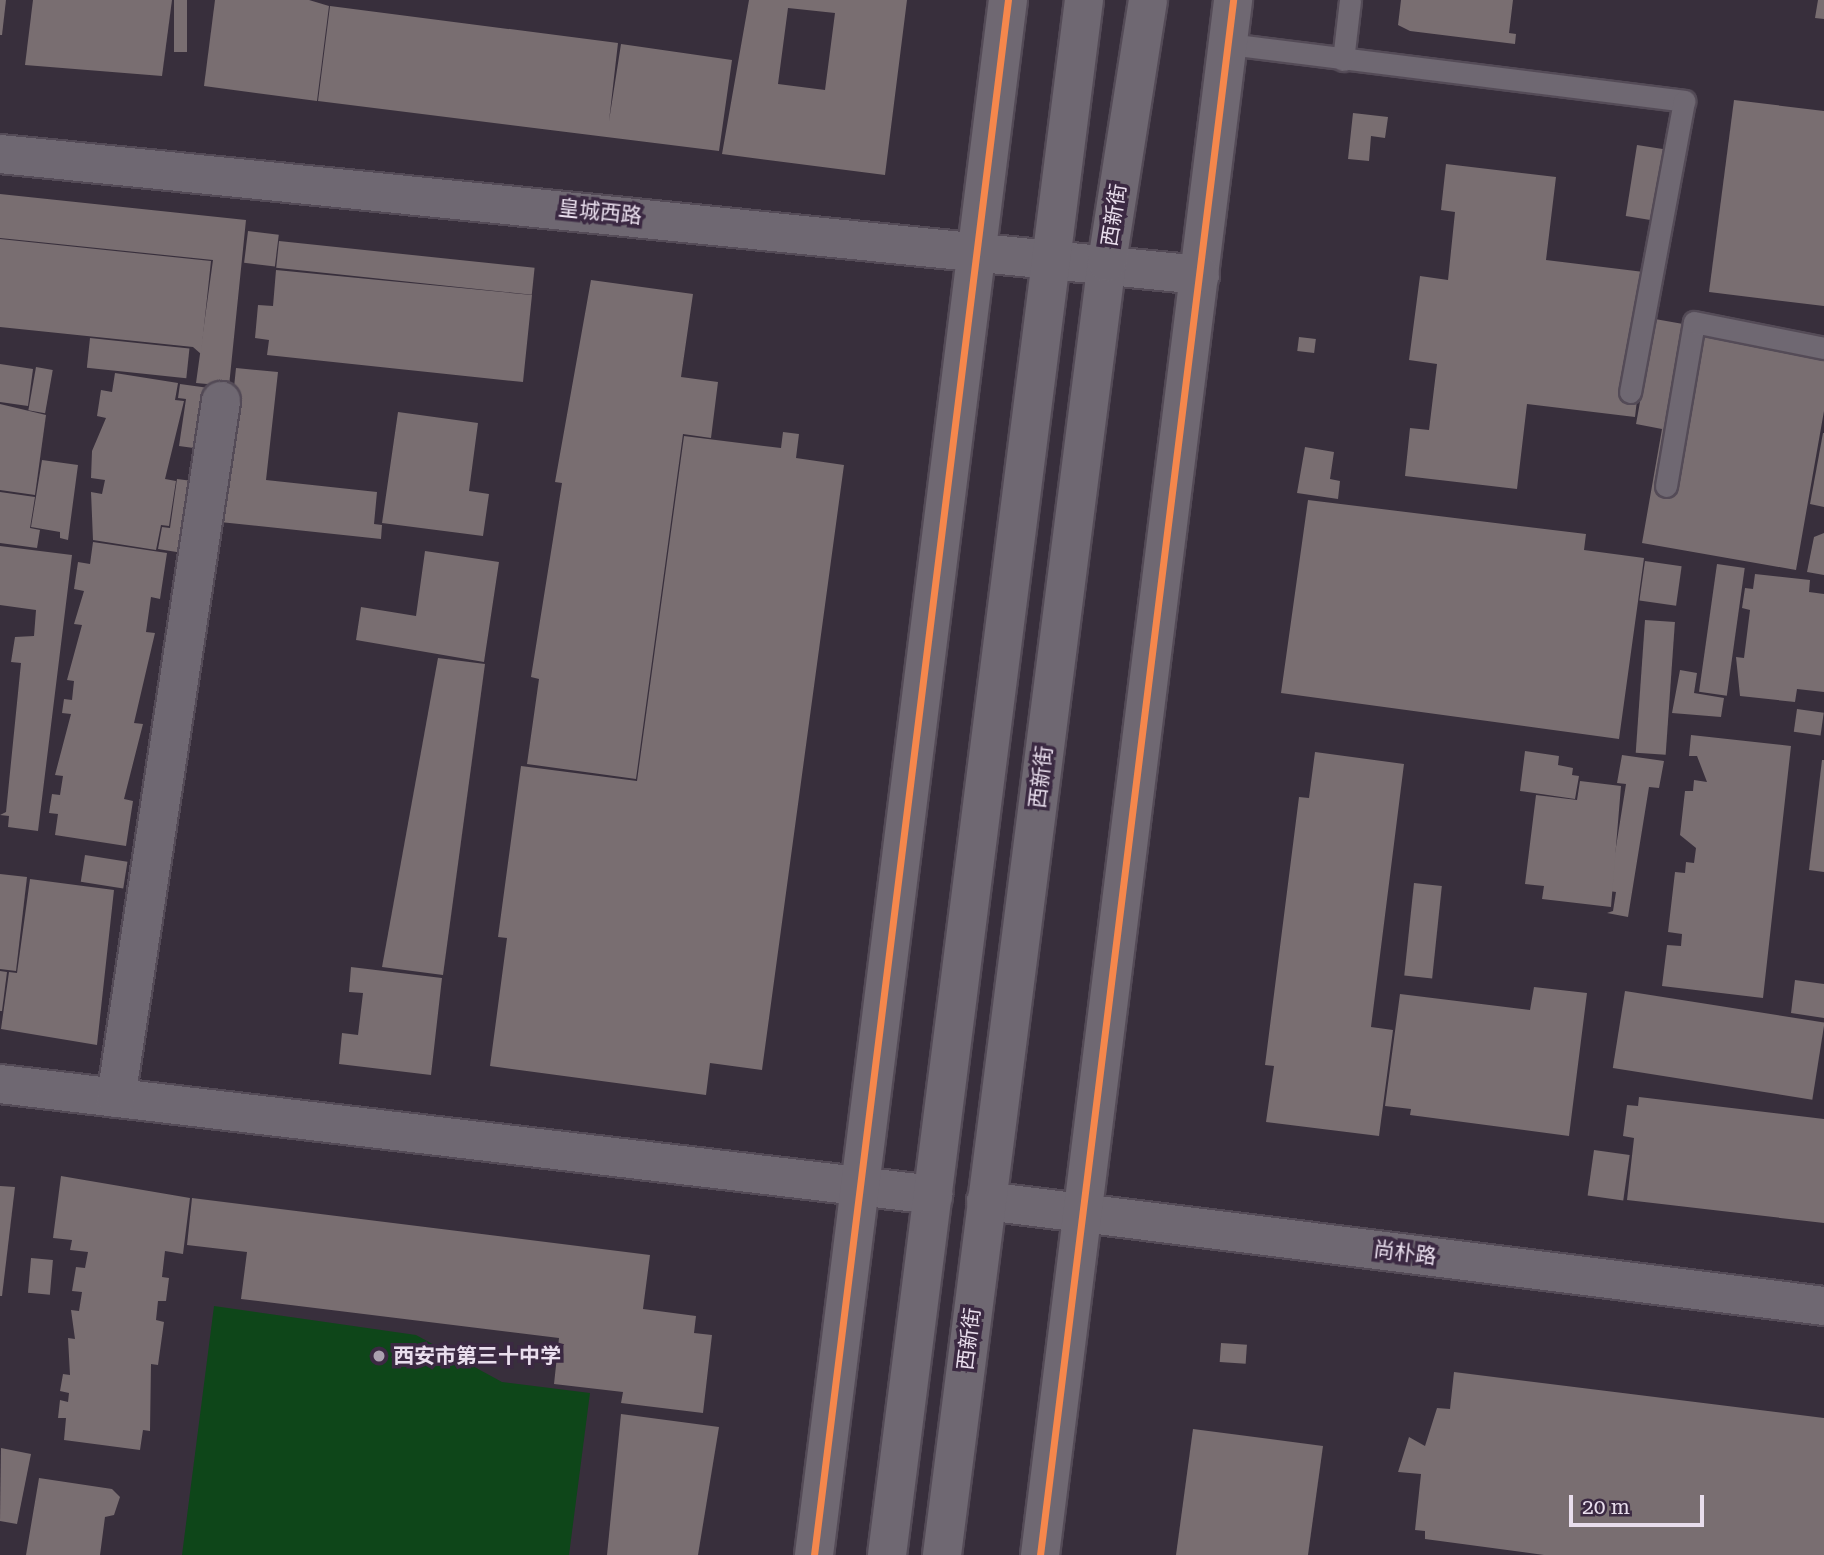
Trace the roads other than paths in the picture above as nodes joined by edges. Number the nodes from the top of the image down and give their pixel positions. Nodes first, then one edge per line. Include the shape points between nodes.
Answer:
1 (1008, 0) edge
2 (1084, 0) edge
3 (1148, 0) edge
4 (1233, 0) edge
5 (1350, 0) edge
6 (1228, 44) junction
7 (1343, 60) junction
8 (0, 154) edge
9 (976, 249) junction
10 (1050, 258) junction
11 (1107, 262) junction
12 (1200, 275) junction
13 (1824, 348) edge
14 (1630, 392) dead end
15 (221, 401) dead end
16 (1666, 486) dead end
17 (0, 1084) edge
18 (116, 1098) junction
19 (862, 1186) junction
20 (933, 1195) junction
21 (986, 1201) junction
22 (1082, 1213) junction
23 (1824, 1306) edge
24 (814, 1555) edge
25 (887, 1555) edge
26 (942, 1555) edge
27 (1040, 1555) edge

1 - 9 street
2 - 10 street
3 - 11 street, 西新街
4 - 6 street
5 - 7 lane
6 - 7 lane
6 - 12 street
7 - 14 lane via 1684,101
8 - 9 street, 皇城西路
9 - 10 street, 皇城西路
9 - 19 street
10 - 11 street, 皇城西路
10 - 20 street
11 - 12 street, 皇城西路
11 - 21 street, 西新街
12 - 22 street
13 - 16 lane via 1694,322
15 - 18 street
17 - 18 street
18 - 19 street
19 - 20 street
19 - 24 street
20 - 25 street
21 - 22 street, 尚朴路
21 - 26 street, 西新街
22 - 23 street, 尚朴路
22 - 27 street

